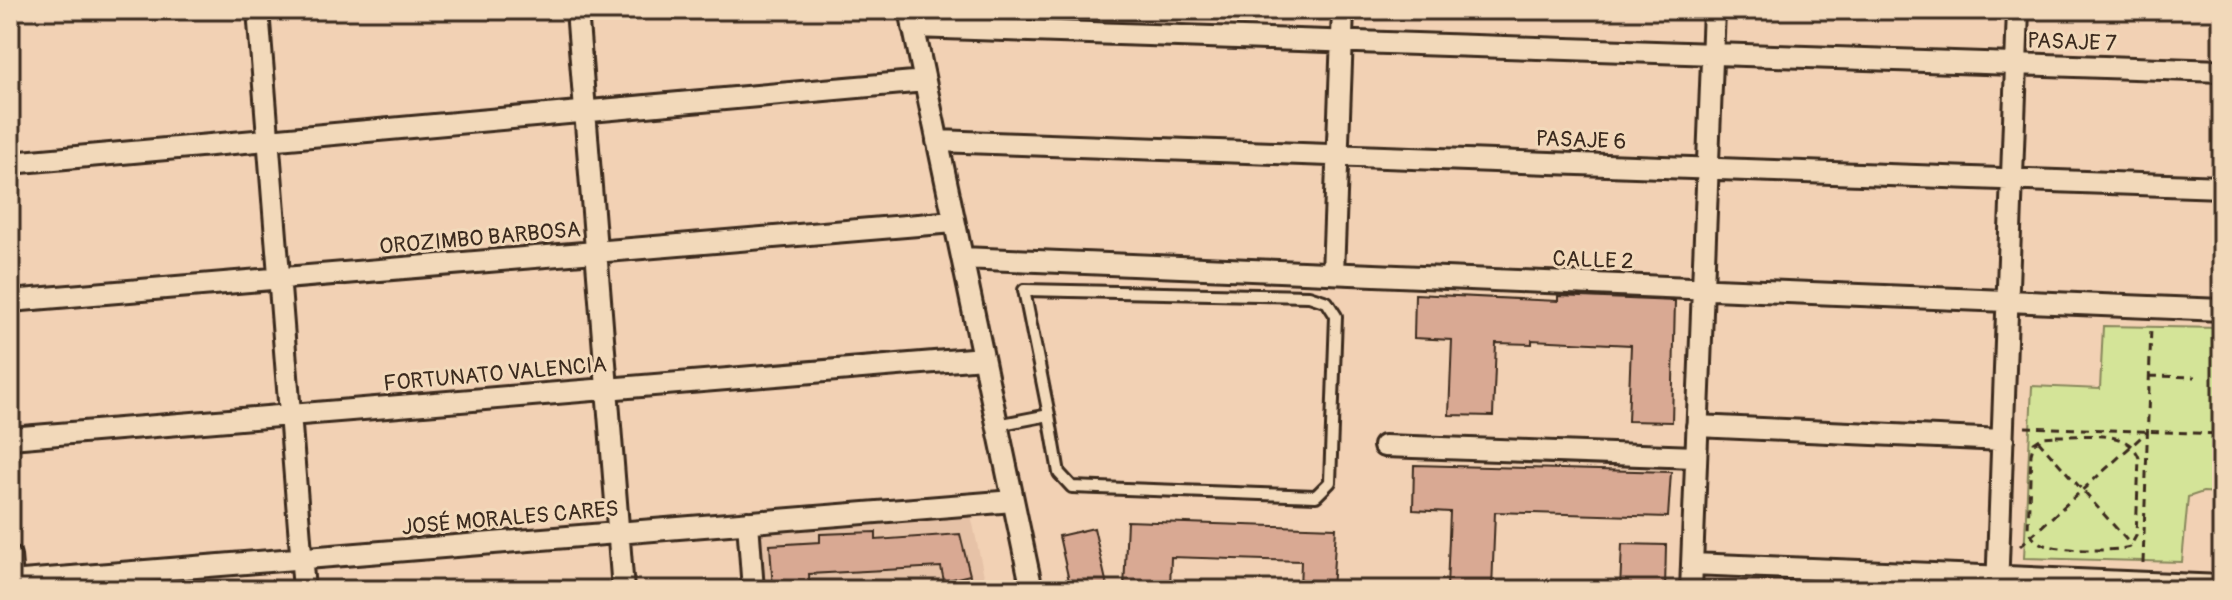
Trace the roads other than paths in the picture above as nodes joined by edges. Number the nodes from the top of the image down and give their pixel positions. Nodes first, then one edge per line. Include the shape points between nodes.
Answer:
1 (258, 10) edge
2 (577, 10) edge
3 (1343, 10) edge
4 (1714, 10) edge
5 (2018, 10) edge
6 (911, 18) edge
7 (1341, 41) junction
8 (1712, 54) junction
9 (2016, 64) junction
10 (2222, 71) edge
11 (925, 81) junction
12 (585, 112) junction
13 (267, 140) junction
14 (937, 141) junction
15 (1337, 155) junction
16 (10, 163) edge
17 (1707, 168) junction
18 (2012, 180) junction
19 (2222, 187) edge
20 (954, 222) junction
21 (597, 252) junction
22 (962, 258) junction
23 (1333, 273) junction
24 (278, 278) junction
25 (1703, 288) junction
26 (10, 301) edge
27 (2008, 301) junction
28 (2222, 310) edge
29 (983, 358) junction
30 (607, 389) junction
31 (289, 415) junction
32 (1049, 415) junction
33 (997, 425) junction
34 (1697, 426) junction
35 (10, 438) edge
36 (2003, 440) junction
37 (1384, 446) dead end
38 (1696, 457) junction
39 (1013, 501) junction
40 (748, 522) junction
41 (619, 533) junction
42 (10, 556) edge
43 (301, 559) junction
44 (1692, 564) junction
45 (1997, 583) edge
46 (12, 585) edge
47 (2222, 586) edge
48 (304, 590) edge
49 (623, 590) edge
50 (753, 590) edge
51 (1032, 590) edge
52 (1691, 590) edge

1 - 13 street
2 - 12 street
3 - 7 street
4 - 8 street
5 - 9 street
6 - 7 street, PASAJE 7
6 - 11 street
7 - 8 street, PASAJE 7
7 - 15 street
8 - 9 street, PASAJE 7
8 - 17 street
9 - 10 street, PASAJE 7
9 - 18 street
11 - 12 street
11 - 14 street
12 - 13 street
12 - 21 street
13 - 16 street
13 - 24 street
14 - 15 street, PASAJE 6
14 - 20 street
15 - 17 street, PASAJE 6
15 - 23 street
17 - 18 street, PASAJE 6
17 - 25 street
18 - 19 street, PASAJE 6
18 - 27 street
20 - 21 street, OROZIMBO BARBOSA
20 - 22 street
21 - 24 street, OROZIMBO BARBOSA
21 - 30 street
22 - 23 street, CALLE 2
22 - 29 street
23 - 25 street, CALLE 2
24 - 26 street, OROZIMBO BARBOSA
24 - 31 street
25 - 27 street, CALLE 2
25 - 34 street
27 - 28 street, CALLE 2
27 - 36 street
29 - 30 street, FORTUNATO VALENCIA
29 - 33 street
30 - 31 street, FORTUNATO VALENCIA
30 - 41 street
31 - 35 street, FORTUNATO VALENCIA
31 - 43 street
32 - 32 lane via 1059,473 1072,487 1316,496 1330,482 1336,316 1327,302 1309,296 1024,290
32 - 33 lane
33 - 39 street
34 - 36 street
34 - 38 street
36 - 45 street
37 - 38 street
38 - 44 street
39 - 40 street, JOSÉ MORALES CARES
39 - 51 street
40 - 41 street, JOSÉ MORALES CARES
40 - 50 street
41 - 43 street, JOSÉ MORALES CARES
41 - 49 street
42 - 46 street
43 - 46 street, JOSÉ MORALES CARES
43 - 48 street
44 - 45 street
44 - 52 street
45 - 47 street

